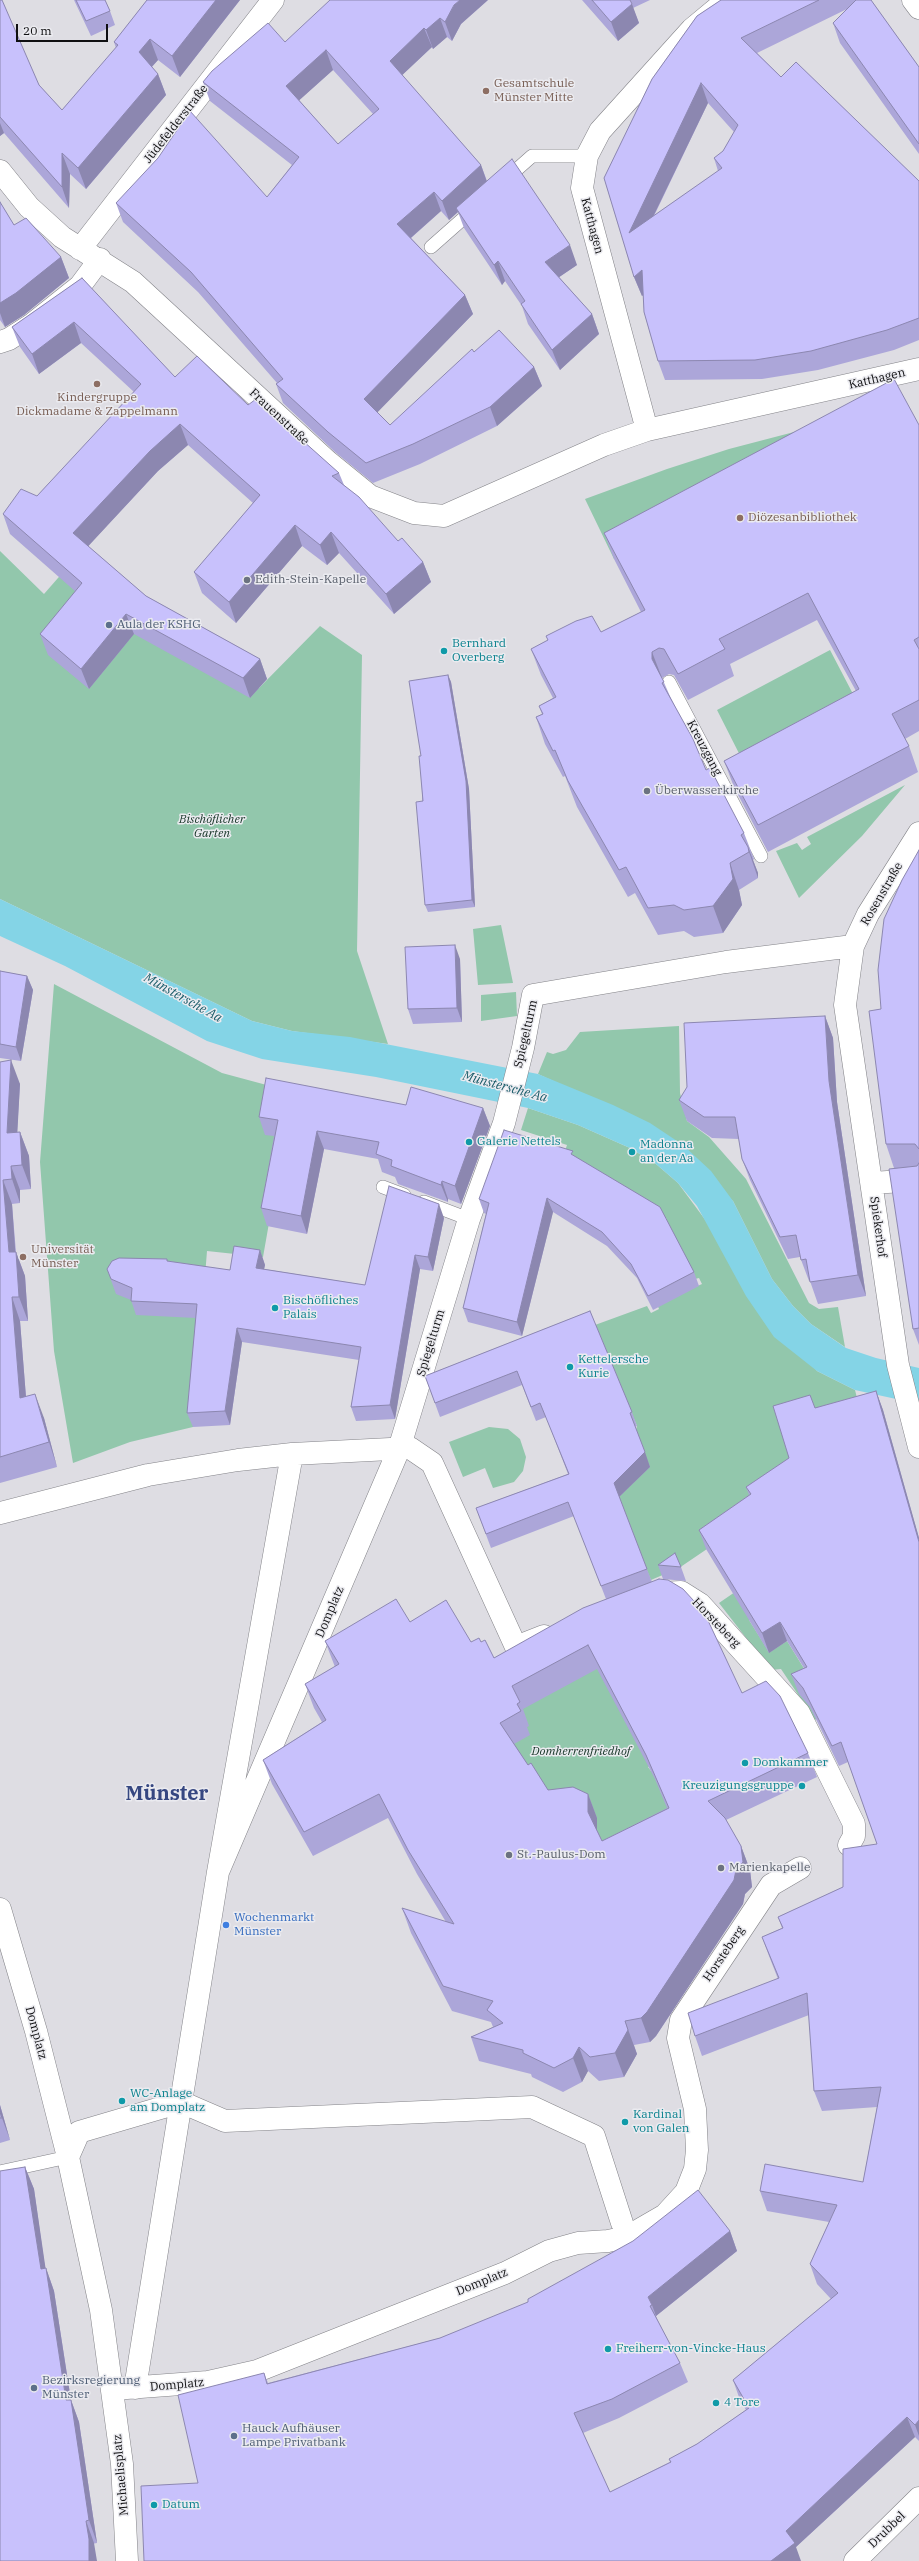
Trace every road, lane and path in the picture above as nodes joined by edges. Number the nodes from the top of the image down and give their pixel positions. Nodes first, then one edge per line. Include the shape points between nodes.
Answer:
1 (273, 0) edge
2 (727, 0) edge
3 (912, 0) edge
4 (919, 8) edge
5 (587, 156) junction
6 (0, 171) edge
7 (496, 189) edge
8 (484, 199) edge
9 (431, 247) dead end
10 (80, 249) junction
11 (100, 259) junction
12 (0, 342) edge
13 (919, 369) edge
14 (647, 430) junction
15 (604, 445) joint
16 (669, 682) edge
17 (919, 833) edge
18 (761, 856) dead end
19 (853, 946) junction
20 (845, 1005) joint
21 (919, 1180) edge
22 (872, 1183) junction
23 (383, 1188) dead end
24 (469, 1219) junction
25 (919, 1447) edge
26 (399, 1450) junction
27 (292, 1454) junction
28 (0, 1513) edge
29 (644, 1600) edge
30 (564, 1629) edge
31 (849, 1845) dead end
32 (800, 1868) dead end
33 (218, 1872) junction
34 (0, 1909) edge
35 (683, 2058) joint
36 (181, 2102) junction
37 (68, 2157) junction
38 (0, 2172) edge
39 (622, 2223) dead end
40 (113, 2388) junction
41 (135, 2388) junction
42 (919, 2498) edge
43 (127, 2561) edge
44 (855, 2561) edge

1 - 10 street, Jüdefelderstraße
2 - 5 street, Katthagen via 692,29 600,131
3 - 4 street
5 - 7 lane via 532,156
5 - 14 street, Katthagen via 582,188
6 - 10 street, Frauenstraße via 29,207 62,237
8 - 9 lane
10 - 11 street, Frauenstraße
11 - 12 street via 80,286 30,325
11 - 15 street, Frauenstraße via 133,282 327,461 370,496 414,513 444,516
13 - 14 street, Katthagen
14 - 15 street, Katthagen
16 - 18 lane, Kreuzgang
17 - 19 street, Rosenstraße via 868,914
19 - 20 street, Rosenstraße
19 - 24 street, Spiegelturm via 726,962 533,995 506,1114
20 - 22 street, Spiekerhof
21 - 22 street
22 - 25 street, Spiekerhof via 898,1365
23 - 24 lane
24 - 26 street, Spiegelturm
26 - 27 street
26 - 30 street via 410,1448 432,1463 516,1647
26 - 33 street, Domplatz
27 - 28 street via 148,1475
27 - 33 street, Domplatz
29 - 31 street, Horsteberg via 674,1591 689,1596 700,1604 799,1713 854,1824 854,1836
32 - 35 street, Horsteberg via 771,1885 686,2011 678,2029
33 - 36 street, Domplatz
34 - 37 street, Domplatz via 36,2031
35 - 41 street, Domplatz via 697,2125 697,2158 686,2192 654,2223 617,2240 578,2243 549,2251 505,2272 257,2371 208,2382
36 - 37 street via 79,2132
36 - 39 street via 225,2121 532,2107 594,2136
36 - 41 street, Domplatz
37 - 38 lane
37 - 40 street, Domplatz via 101,2310
40 - 41 street, Domplatz
40 - 43 street, Michaelisplatz via 122,2464
42 - 44 street, Drubbel

